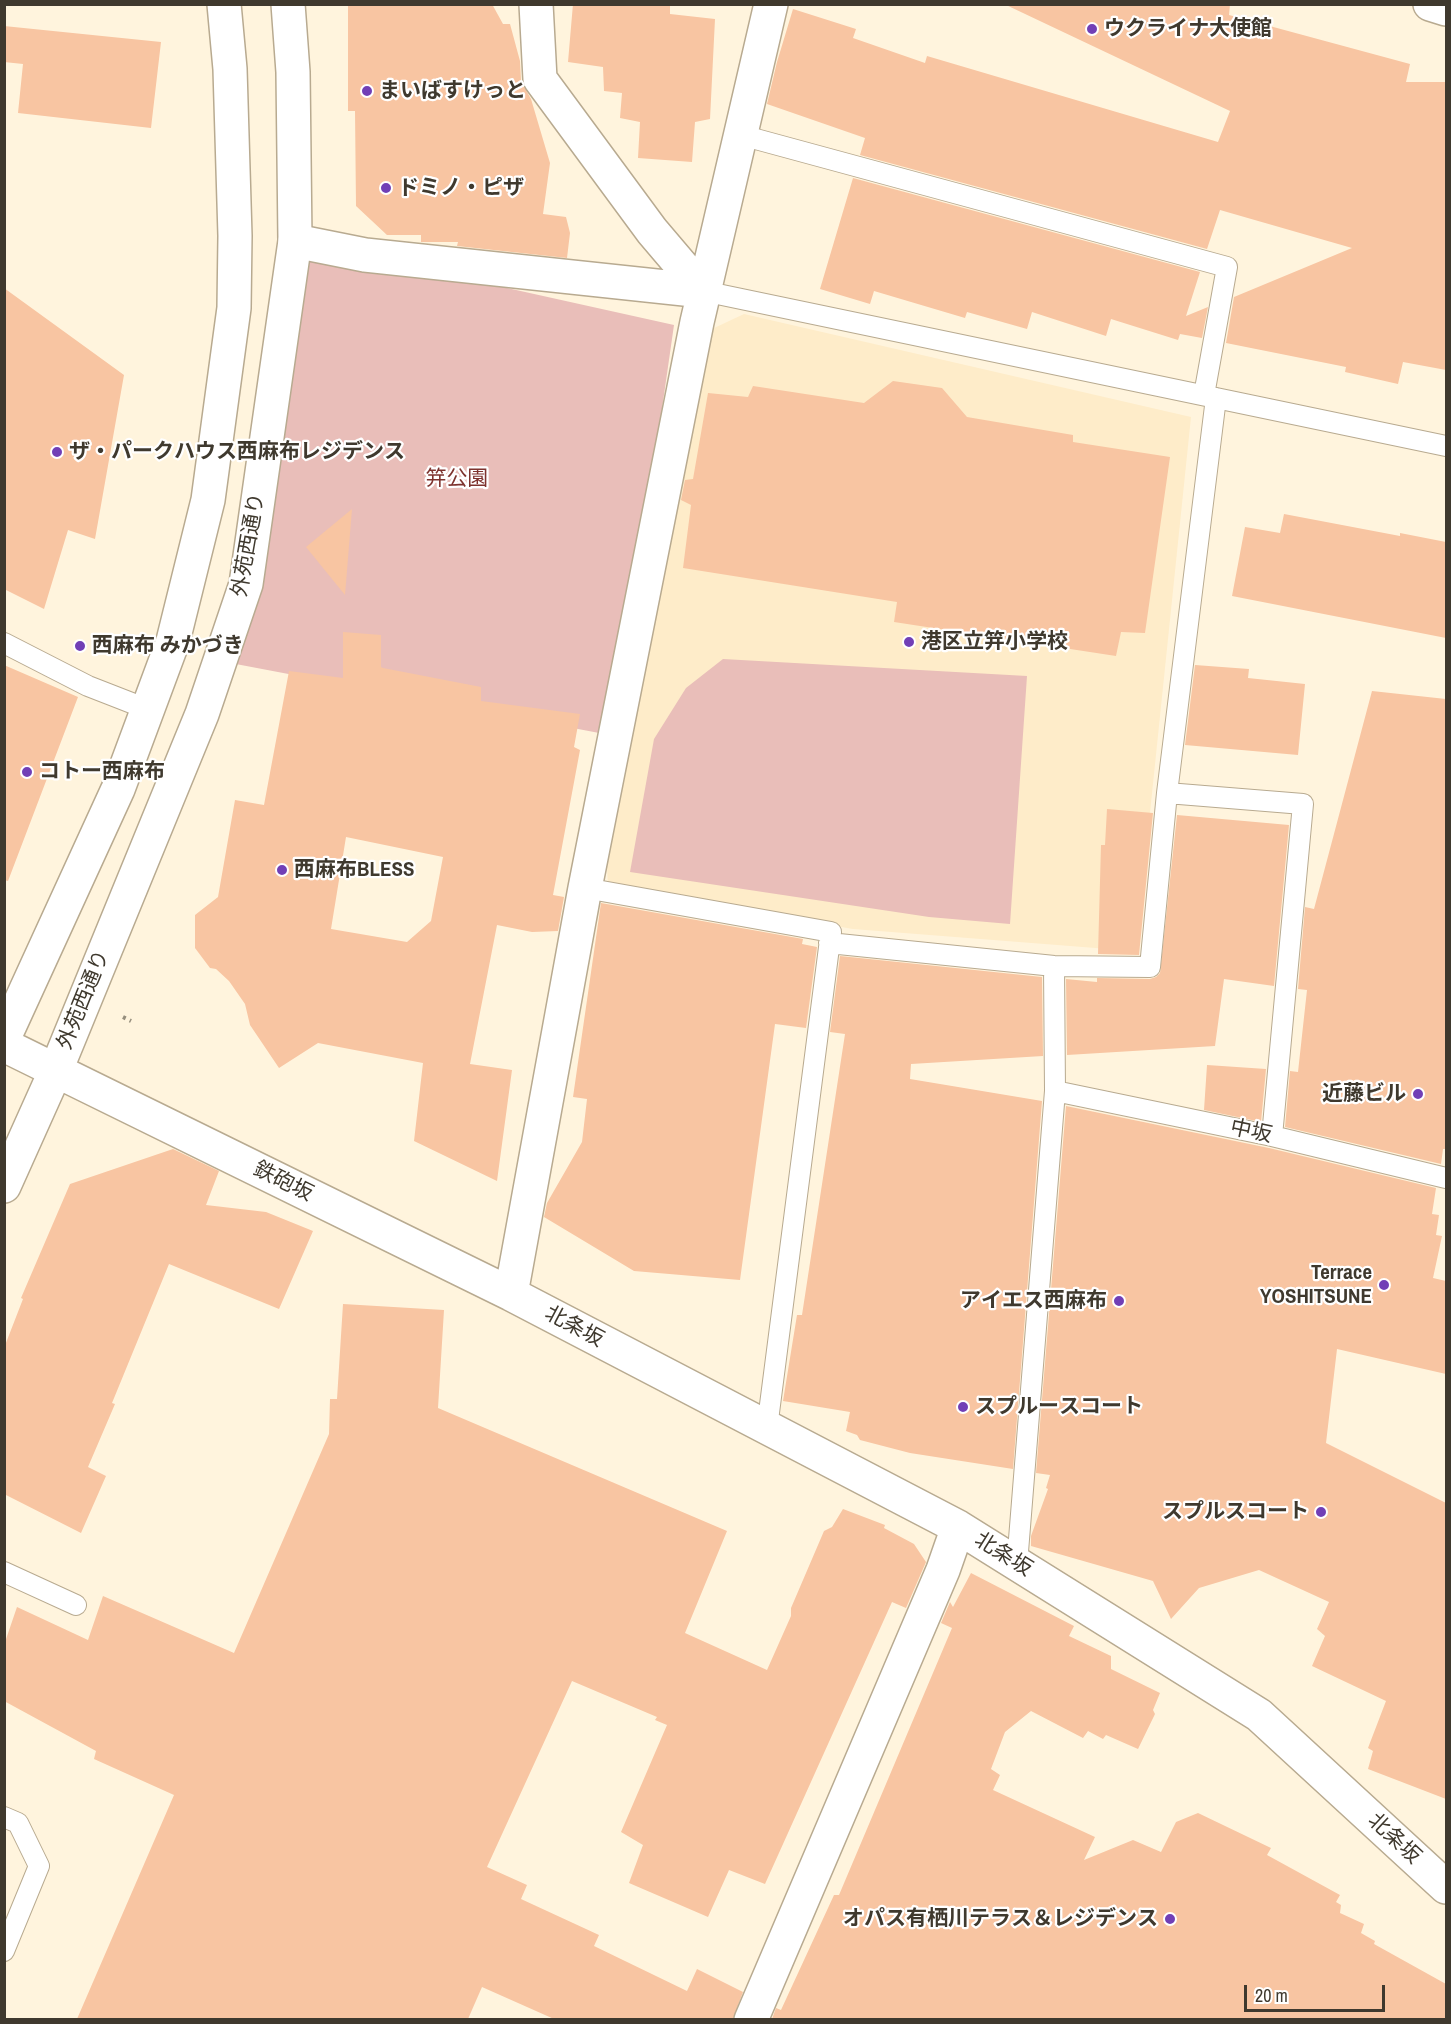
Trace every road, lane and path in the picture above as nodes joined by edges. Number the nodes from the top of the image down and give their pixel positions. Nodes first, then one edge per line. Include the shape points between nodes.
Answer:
1 (224, 4) edge
2 (288, 4) edge
3 (536, 4) edge
4 (771, 4) edge
5 (1430, 4) edge
6 (1446, 9) edge
7 (741, 135) junction
8 (294, 241) junction
9 (703, 291) junction
10 (1210, 397) junction
11 (1446, 446) edge
12 (4, 643) edge
13 (147, 709) junction
14 (1167, 793) junction
15 (585, 888) junction
16 (829, 943) junction
17 (1054, 966) junction
18 (4, 1038) edge
19 (4, 1045) edge
20 (56, 1070) junction
21 (1055, 1091) junction
22 (1272, 1136) junction
23 (1446, 1178) edge
24 (4, 1186) edge
25 (511, 1294) junction
26 (767, 1428) junction
27 (958, 1527) junction
28 (1017, 1564) junction
29 (4, 1572) edge
30 (76, 1605) dead end
31 (4, 1817) edge
32 (1446, 1887) edge
33 (4, 1951) edge
34 (751, 2019) edge

1 - 13 street via 230,81 234,308 208,500 173,641
2 - 8 street, 外苑西通り via 293,72
3 - 9 street via 540,79 652,231
4 - 7 street
5 - 6 street
7 - 9 street
7 - 10 lane via 1227,267
8 - 9 street via 365,255
8 - 20 street, 外苑西通り via 246,584 202,714
9 - 10 lane
9 - 15 street
10 - 11 lane
10 - 14 lane
12 - 13 lane via 88,686
13 - 18 street via 118,789
14 - 17 lane via 1150,967
14 - 22 lane via 1303,804
15 - 16 lane via 831,932
15 - 25 street
16 - 17 lane
16 - 26 lane
17 - 21 lane
19 - 20 street, 鉄砲坂
20 - 24 street, 外苑西通り
20 - 25 street, 鉄砲坂
21 - 22 lane, 中坂
21 - 28 lane
22 - 23 lane, 中坂
25 - 26 street, 北条坂
26 - 27 street, 北条坂
27 - 28 street, 北条坂
27 - 34 street
28 - 32 street, 北条坂 via 1259,1715
29 - 30 lane
31 - 33 lane via 18,1823 39,1866

